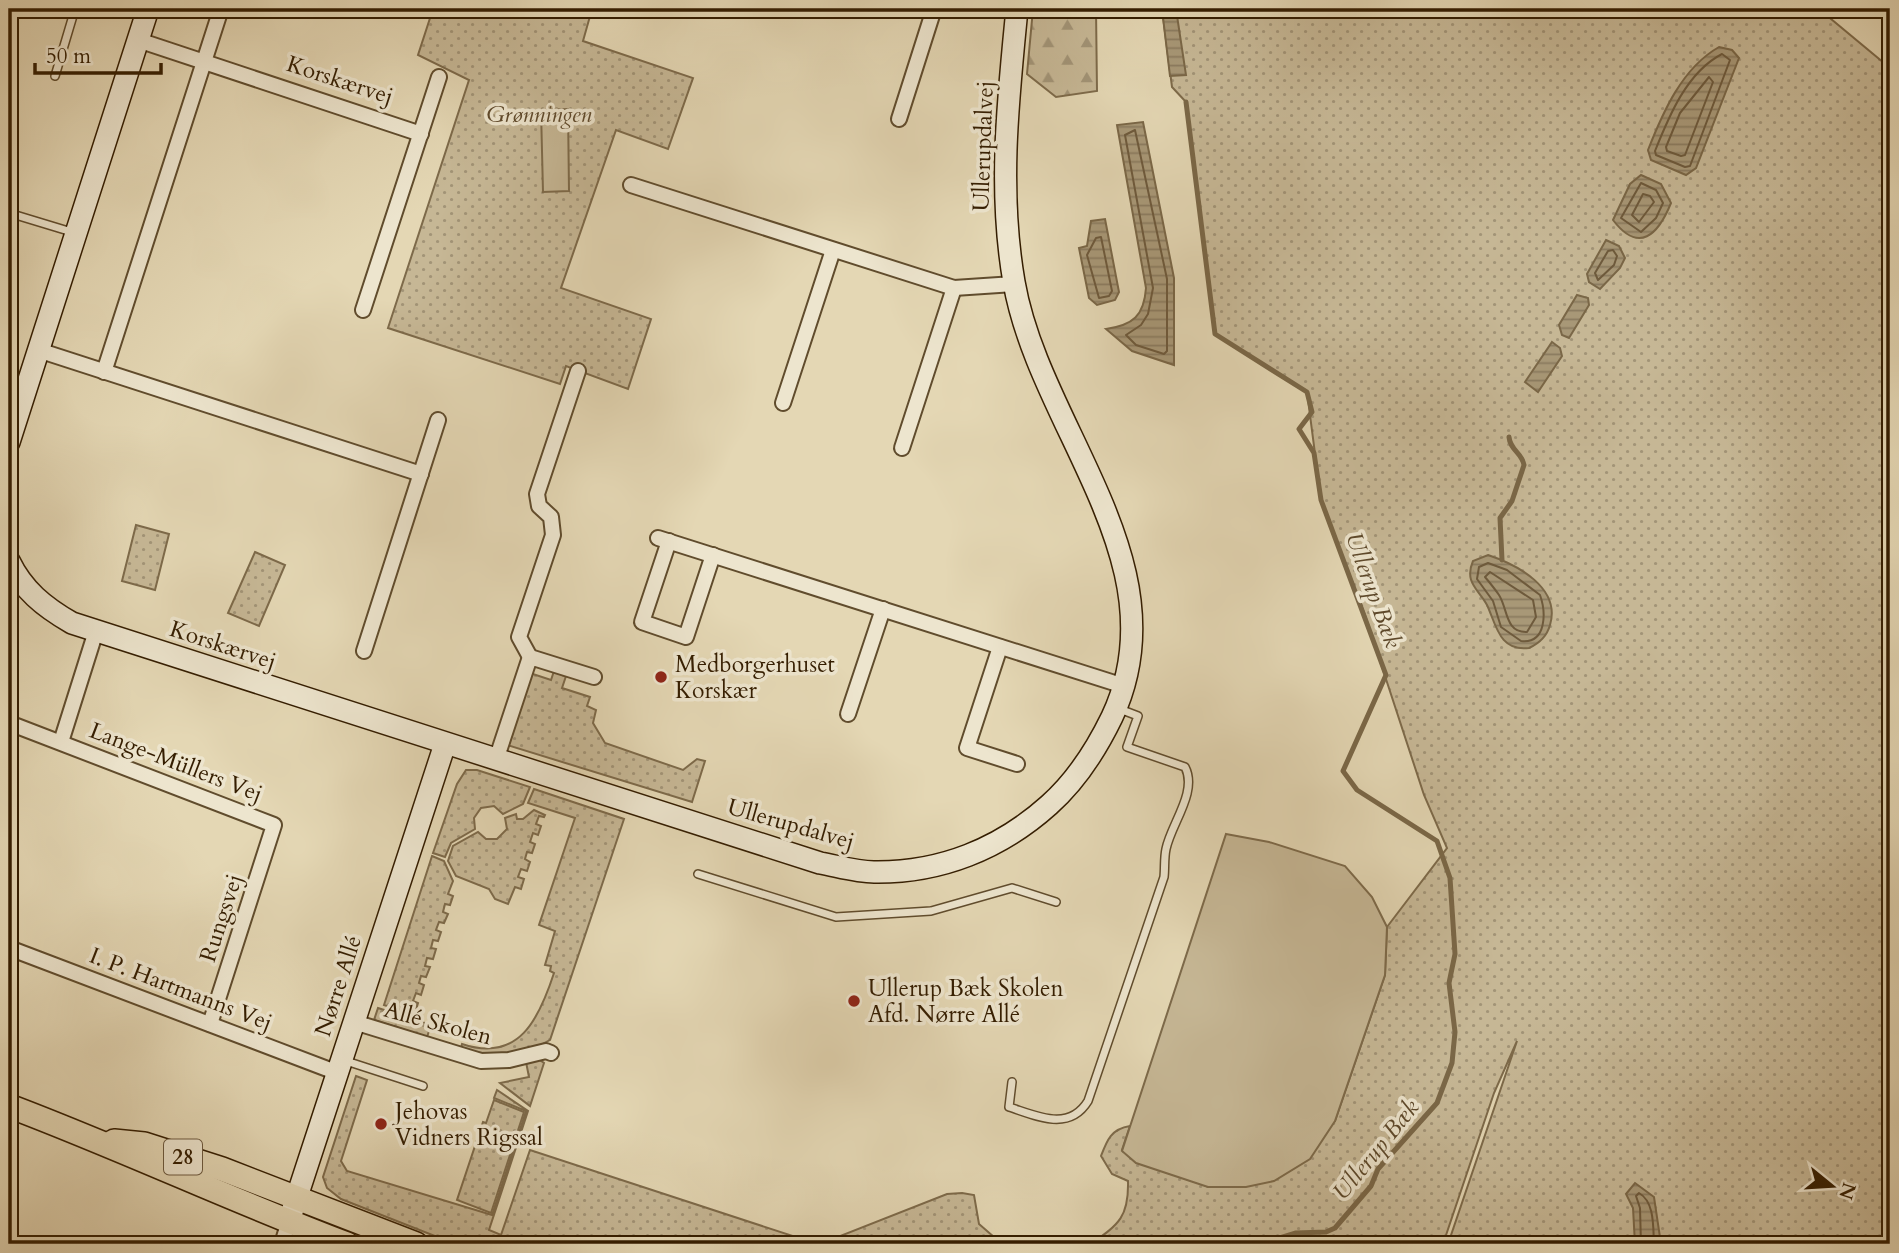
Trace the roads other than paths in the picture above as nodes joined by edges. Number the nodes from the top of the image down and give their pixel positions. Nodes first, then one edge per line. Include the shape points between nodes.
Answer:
1 (75, 9) edge
2 (148, 9) edge
3 (221, 9) edge
4 (934, 9) edge
5 (1017, 9) edge
6 (138, 40) junction
7 (204, 62) junction
8 (55, 76) dead end
9 (439, 77) dead end
10 (899, 119) dead end
11 (421, 134) junction
12 (631, 186) dead end
13 (9, 213) edge
14 (76, 233) junction
15 (833, 250) junction
16 (1014, 284) junction
17 (954, 288) junction
18 (363, 310) dead end
19 (38, 350) junction
20 (578, 371) dead end
21 (104, 372) junction
22 (783, 404) dead end
23 (438, 420) dead end
24 (9, 442) edge
25 (902, 448) dead end
26 (421, 474) junction
27 (713, 555) junction
28 (9, 561) edge
29 (883, 609) junction
30 (96, 631) junction
31 (1000, 647) junction
32 (363, 651) dead end
33 (530, 657) junction
34 (594, 677) dead end
35 (1124, 686) junction
36 (1116, 708) junction
37 (848, 714) dead end
38 (9, 723) edge
39 (61, 742) junction
40 (445, 744) junction
41 (496, 760) junction
42 (1017, 764) dead end
43 (274, 825) joint
44 (698, 874) dead end
45 (1056, 902) dead end
46 (9, 948) edge
47 (354, 1022) junction
48 (210, 1024) junction
49 (551, 1053) dead end
50 (340, 1066) junction
51 (1012, 1082) dead end
52 (423, 1086) dead end
53 (9, 1106) edge
54 (97, 1139) junction
55 (297, 1198) junction
56 (289, 1221) junction
57 (282, 1244) edge
58 (347, 1244) edge
59 (392, 1244) edge
60 (416, 1244) edge

1 - 8 lane
2 - 6 street
3 - 7 street
4 - 10 street
5 - 16 street, Ullerupdalvej via 1004,173
6 - 7 street, Korskærvej
6 - 14 street
7 - 11 street, Korskærvej
7 - 21 street
9 - 11 street
11 - 18 street
12 - 15 street
13 - 14 lane
14 - 19 street
15 - 17 street
15 - 22 street
16 - 17 street
16 - 35 street, Ullerupdalvej via 1038,364 1121,548 1132,598 1132,637
17 - 25 street
19 - 21 street
19 - 24 street
20 - 33 street via 537,494 539,506 551,517 553,535 519,637
21 - 26 street
23 - 26 street
26 - 32 street
27 - 27 street via 663,539 642,622 687,637
27 - 29 street
28 - 30 street, Korskærvej via 31,594 50,611
29 - 31 street
29 - 37 street
30 - 39 street, Lange-Müllers Vej
30 - 40 street, Korskærvej
31 - 35 street
31 - 42 street via 967,748
33 - 34 street
33 - 41 street
35 - 36 street, Ullerupdalvej
36 - 41 street, Ullerupdalvej via 1099,743 1067,789 1031,821 978,853 925,869 872,872 820,863
36 - 51 lane via 1138,716 1127,747 1185,767 1189,775 1166,848 1164,877 1082,1112 1048,1120 1009,1107
38 - 39 street, Lange-Müllers Vej
39 - 43 street, Lange-Müllers Vej
40 - 41 street, Ullerupdalvej
40 - 47 street, Nørre Allé
43 - 48 street, Rungsvej
44 - 45 lane via 836,917 931,911 1012,888
46 - 48 street, I. P. Hartmanns Vej
47 - 49 street, Allé Skolen via 481,1061
47 - 50 street, Nørre Allé
48 - 50 street, I. P. Hartmanns Vej
50 - 52 lane
50 - 55 street, Nørre Allé
53 - 54 main road, 28
54 - 55 main road, 28 via 144,1144
54 - 56 main road, 28 via 180,1179
55 - 56 street, Nørre Allé
55 - 60 main road, 28
56 - 57 street, Nørre Allé
56 - 58 main road, 28
56 - 59 main road via 304,1212

